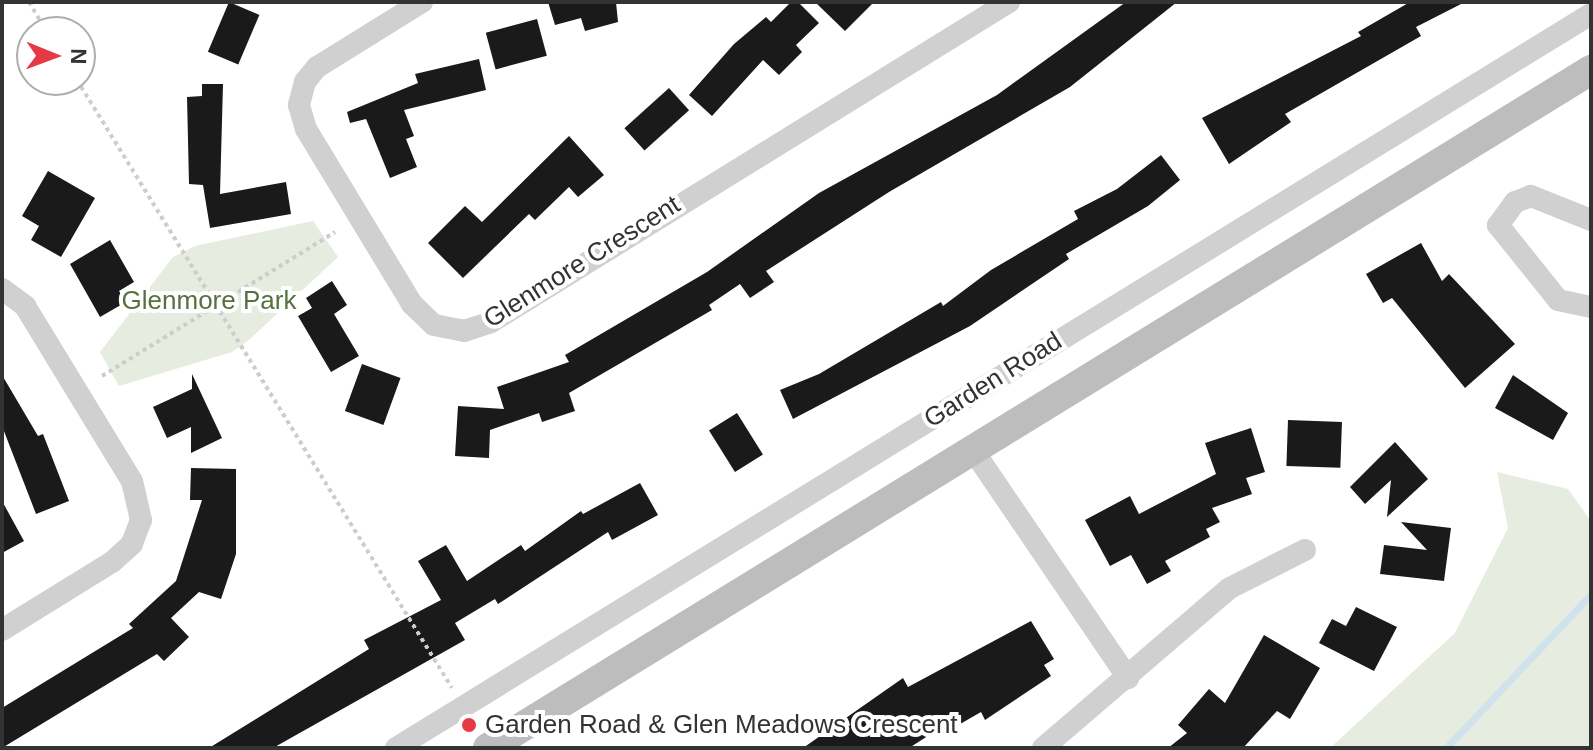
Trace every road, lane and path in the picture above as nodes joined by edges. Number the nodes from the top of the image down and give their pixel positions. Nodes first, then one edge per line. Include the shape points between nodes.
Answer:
1 (422, 2) edge
2 (1009, 2) edge
3 (1591, 14) edge
4 (1591, 70) edge
5 (87, 96) edge
6 (1591, 220) edge
7 (335, 232) dead end
8 (2, 289) edge
9 (217, 306) junction
10 (1591, 307) edge
11 (102, 376) dead end
12 (973, 450) junction
13 (1305, 550) dead end
14 (2, 630) edge
15 (1128, 678) junction
16 (452, 688) dead end
17 (396, 748) edge
18 (488, 748) edge
19 (1043, 748) edge

1 - 2 street, Glenmore Crescent via 317,67 305,82 299,105 306,129 412,304 434,325 464,331 491,322
3 - 17 street, Garden Road
4 - 12 street, Garden Road
5 - 9 path
6 - 10 street via 1531,196 1508,208 1498,225 1558,300
7 - 9 path
8 - 14 street via 25,306 132,481 141,506 138,532 122,553
9 - 11 path
9 - 16 path
12 - 15 street
12 - 18 street, Garden Road
13 - 15 street via 1230,588
15 - 19 street

